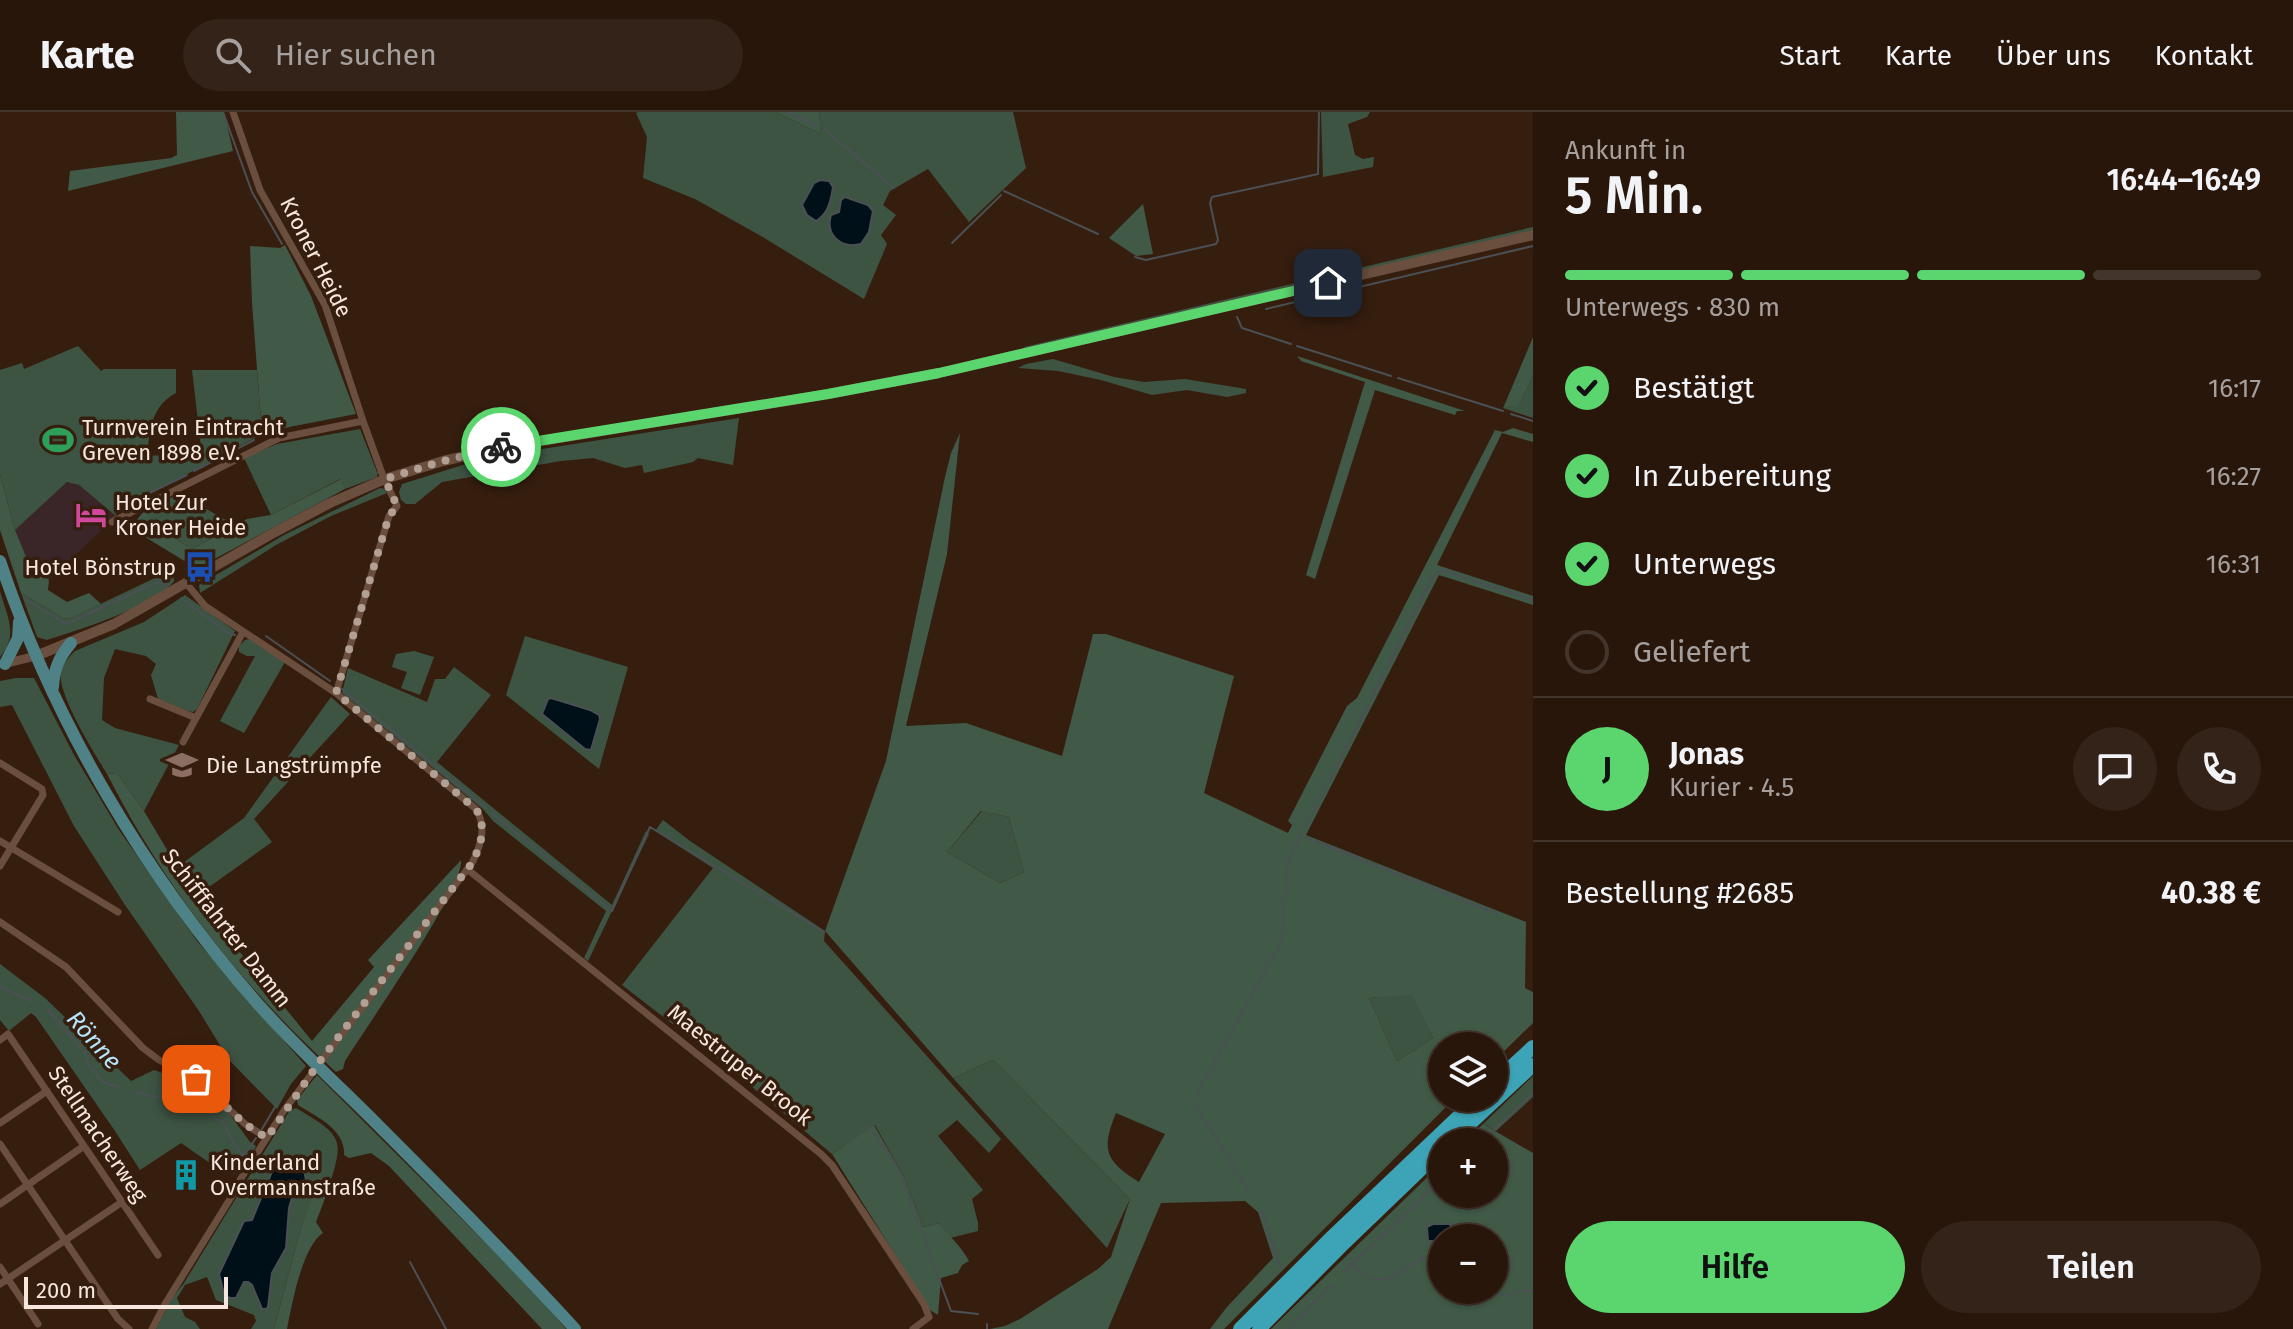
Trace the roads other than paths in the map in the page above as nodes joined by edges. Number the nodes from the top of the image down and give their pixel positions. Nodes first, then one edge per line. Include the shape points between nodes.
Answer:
1 (233, 112) edge
2 (1533, 235) edge
3 (363, 421) junction
4 (385, 479) junction
5 (112, 522) dead end
6 (0, 561) edge
7 (186, 583) junction
8 (19, 615) junction
9 (243, 632) junction
10 (71, 643) junction
11 (36, 656) junction
12 (2, 664) edge
13 (53, 691) junction
14 (336, 693) junction
15 (150, 699) dead end
16 (196, 718) junction
17 (183, 742) dead end
18 (0, 763) edge
19 (0, 841) edge
20 (11, 848) junction
21 (0, 866) edge
22 (467, 869) junction
23 (118, 912) dead end
24 (0, 922) edge
25 (0, 1040) edge
26 (1533, 1047) edge
27 (1533, 1065) edge
28 (1508, 1070) edge
29 (47, 1091) junction
30 (1464, 1112) edge
31 (0, 1123) edge
32 (1465, 1128) edge
33 (267, 1138) junction
34 (0, 1144) edge
35 (84, 1146) junction
36 (1428, 1161) edge
37 (28, 1185) junction
38 (122, 1202) junction
39 (0, 1204) edge
40 (65, 1240) junction
41 (1324, 1254) junction
42 (158, 1255) dead end
43 (0, 1267) edge
44 (1311, 1267) junction
45 (8, 1279) junction
46 (0, 1284) edge
47 (38, 1324) dead end
48 (129, 1329) edge
49 (152, 1329) edge
50 (575, 1329) edge
51 (913, 1329) edge
52 (1240, 1329) edge
53 (1259, 1329) edge

1 - 3 street, Kroner Heide via 260,190 325,305
2 - 4 main road via 939,373 505,447
3 - 4 street, Kroner Heide
3 - 5 street via 279,438
4 - 7 main road via 305,515
4 - 14 street via 397,506 389,516
6 - 8 main road, Schifffahrter Damm
7 - 9 street via 205,606
7 - 10 main road
8 - 11 main road, Schifffahrter Damm
8 - 12 main road via 18,638
9 - 14 street
9 - 16 street
10 - 11 main road
10 - 13 main road via 56,665
11 - 12 street
11 - 13 main road, Schifffahrter Damm
13 - 50 main road, Schifffahrter Damm via 124,824 250,994
14 - 22 street via 476,809 483,827
15 - 16 street
16 - 17 street
18 - 20 street via 42,789 43,795
19 - 20 street
20 - 21 street
20 - 23 street
22 - 33 street
22 - 51 street, Maestruper Brook via 832,1165 924,1304 929,1317
24 - 33 street via 66,967 149,1053 196,1079
25 - 29 street, Stellmacherweg via 8,1034
26 - 28 highway
27 - 32 highway
29 - 31 street
29 - 35 street, Stellmacherweg
30 - 41 highway
33 - 49 street
34 - 37 street
35 - 37 street
35 - 38 street, Stellmacherweg
36 - 41 highway
37 - 39 street
37 - 40 street
38 - 40 street
38 - 42 street, Stellmacherweg
40 - 45 street
40 - 48 street
41 - 44 highway
43 - 45 street
44 - 52 highway
44 - 53 highway
45 - 46 street
45 - 47 street

